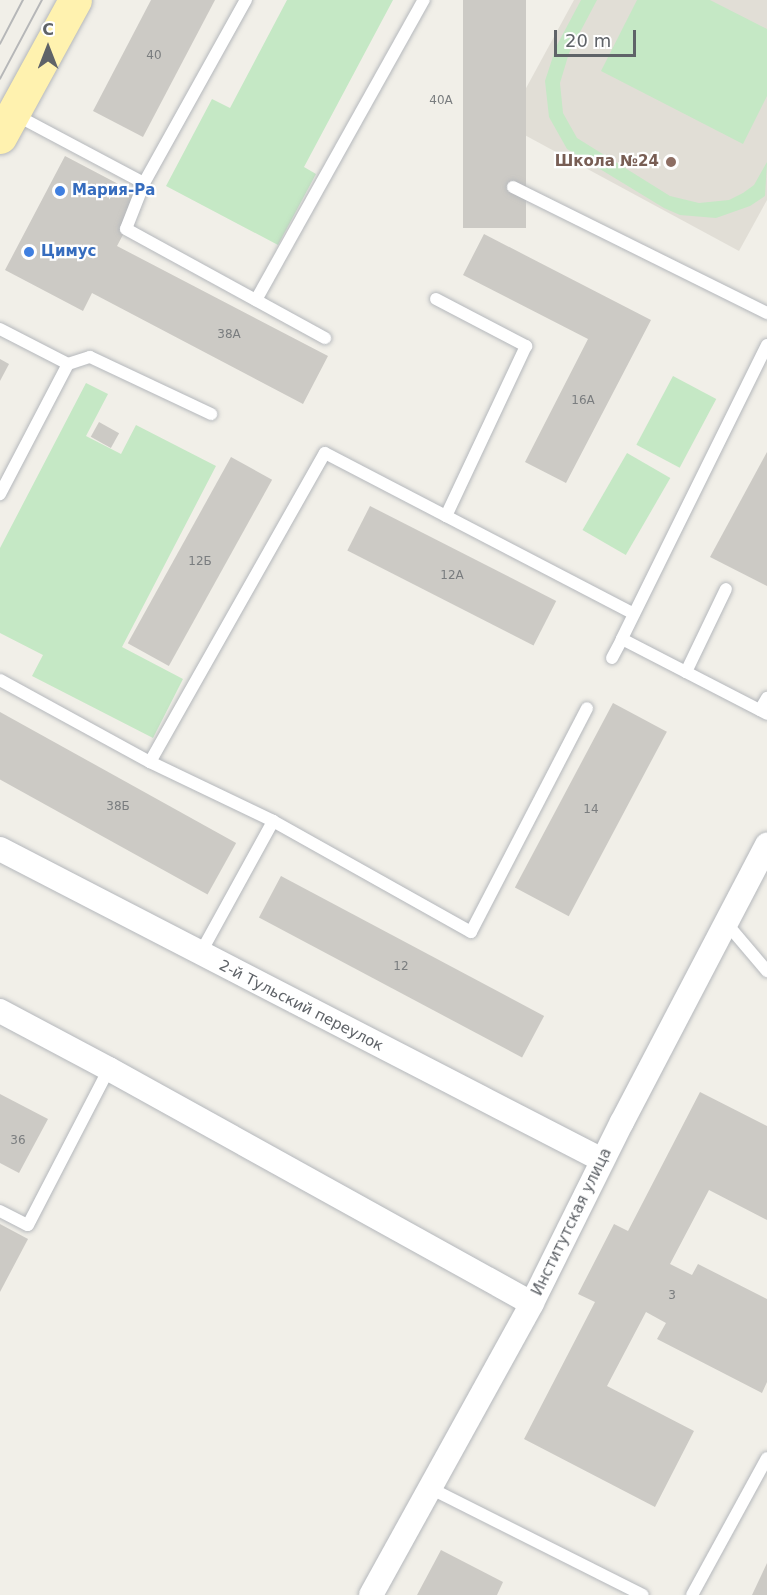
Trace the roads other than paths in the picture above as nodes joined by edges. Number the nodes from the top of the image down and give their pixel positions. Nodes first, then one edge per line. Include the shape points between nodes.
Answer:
1 (75, 0) edge
2 (246, 0) edge
3 (424, 0) edge
4 (7, 125) edge
5 (144, 183) junction
6 (513, 187) dead end
7 (436, 299) dead end
8 (256, 300) junction
9 (767, 313) edge
10 (0, 329) edge
11 (325, 338) dead end
12 (767, 345) edge
13 (68, 364) junction
14 (211, 414) dead end
15 (0, 494) edge
16 (446, 516) junction
17 (726, 589) dead end
18 (634, 614) junction
19 (622, 639) junction
20 (612, 658) dead end
21 (686, 672) junction
22 (0, 680) edge
23 (767, 698) edge
24 (587, 708) dead end
25 (764, 712) edge
26 (150, 762) junction
27 (273, 821) junction
28 (767, 845) edge
29 (0, 849) edge
30 (727, 924) junction
31 (200, 954) junction
32 (762, 958) edge
33 (767, 971) edge
34 (0, 1011) edge
35 (110, 1069) junction
36 (602, 1160) junction
37 (0, 1211) edge
38 (532, 1303) junction
39 (767, 1458) edge
40 (430, 1488) junction
41 (371, 1595) edge
42 (643, 1595) edge
43 (692, 1595) edge

1 - 4 main road
2 - 5 lane
3 - 8 lane
4 - 5 lane
5 - 8 lane via 126,229
6 - 9 lane
7 - 16 lane via 526,346
8 - 11 lane
10 - 13 lane
12 - 18 lane
13 - 14 lane via 90,357
13 - 15 lane
16 - 18 lane
16 - 26 lane via 325,453
17 - 21 lane
18 - 19 lane
19 - 20 lane
19 - 21 lane
21 - 25 lane
22 - 26 lane
23 - 25 lane
24 - 27 lane via 471,932
26 - 27 lane
27 - 31 lane
28 - 30 street, Институтская улица
29 - 31 street, 2-й Тульский переулок
30 - 32 lane
30 - 36 street, Институтская улица
31 - 36 street, 2-й Тульский переулок
32 - 33 lane
34 - 35 street
35 - 37 lane via 28,1225
35 - 38 street
36 - 38 street, Институтская улица
38 - 40 street, Институтская улица
39 - 43 lane
40 - 41 street, Институтская улица
40 - 42 lane

